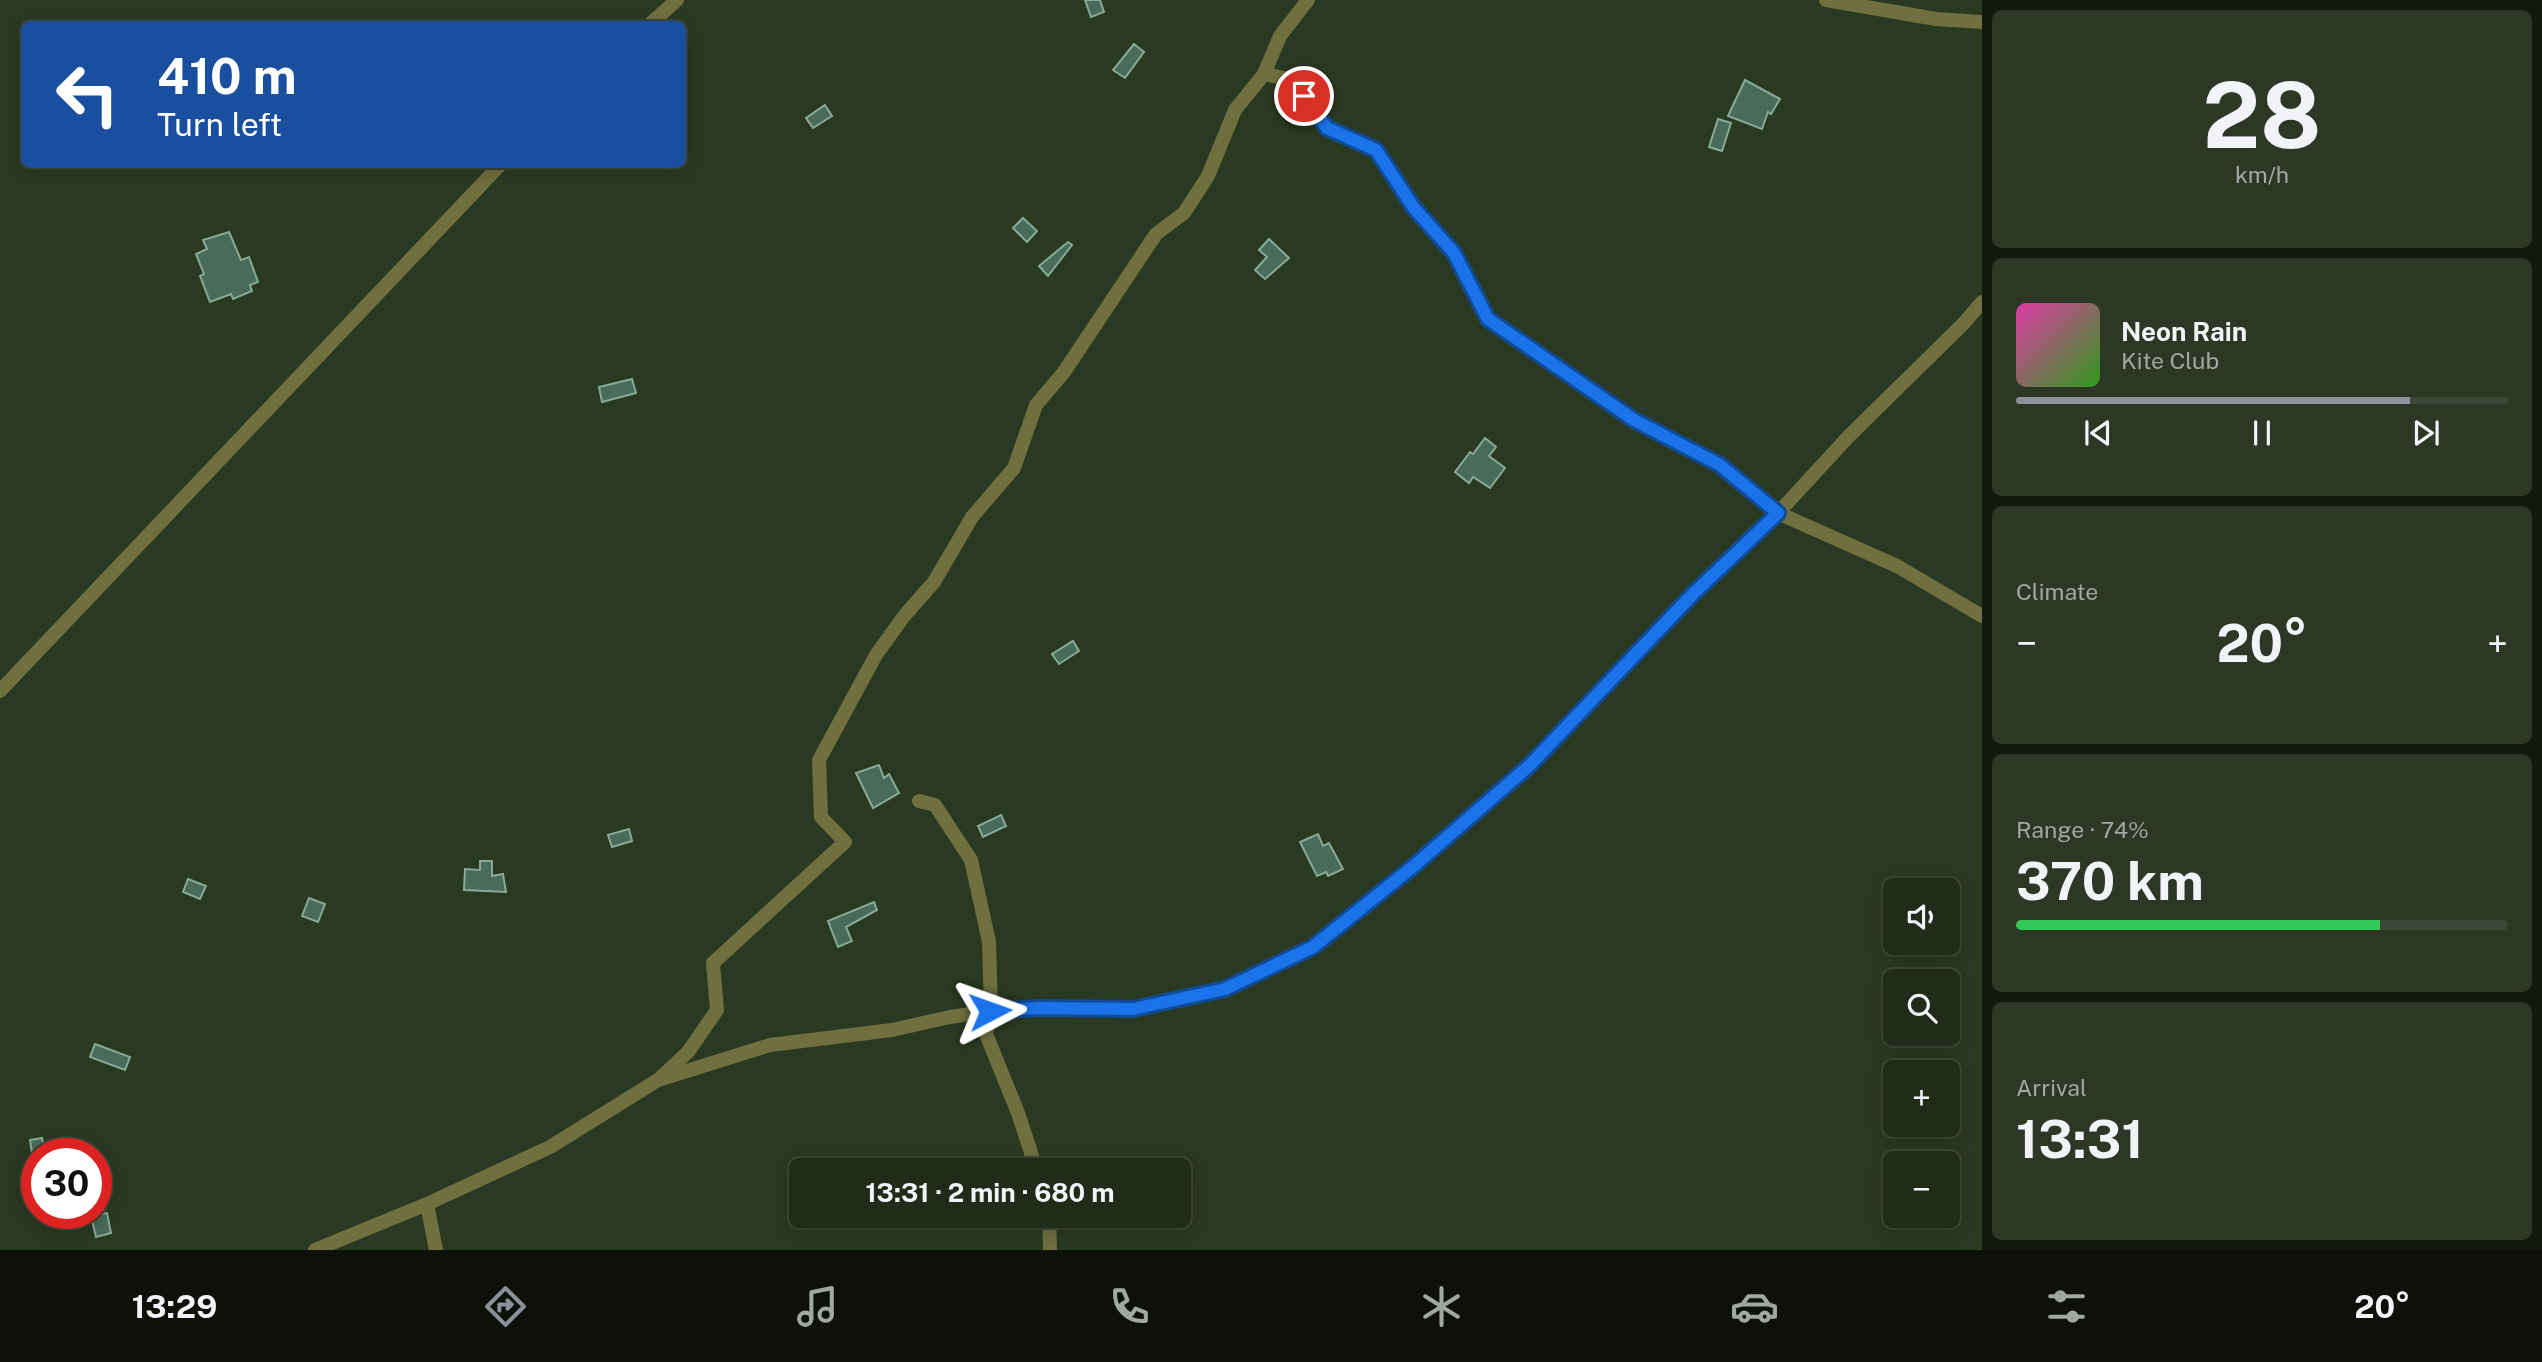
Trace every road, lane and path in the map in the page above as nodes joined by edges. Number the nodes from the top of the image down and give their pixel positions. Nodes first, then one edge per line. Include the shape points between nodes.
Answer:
1 (677, 0) edge
2 (1308, 0) edge
3 (1826, 0) edge
4 (653, 21) edge
5 (1982, 22) edge
6 (1264, 74) junction
7 (497, 168) edge
8 (1982, 302) edge
9 (1778, 513) junction
10 (1982, 616) edge
11 (0, 691) edge
12 (919, 801) dead end
13 (990, 1011) junction
14 (658, 1080) junction
15 (1033, 1158) edge
16 (427, 1204) junction
17 (1049, 1228) edge
18 (315, 1250) edge
19 (436, 1250) edge
20 (1050, 1250) edge

1 - 4 street
2 - 6 street via 1280,36
3 - 5 street
6 - 9 street via 1293,80 1327,128 1376,150 1414,208 1454,253 1488,319 1634,420 1720,465
6 - 14 street via 1235,110 1208,176 1184,213 1156,234 1064,372 1036,405 1014,468 972,517 934,582 876,655 819,760 821,817 845,842 713,963 716,1010 688,1052
7 - 11 street
8 - 9 street
9 - 10 street via 1897,566
9 - 13 street via 1693,594 1530,765 1313,947 1225,989 1133,1009
12 - 13 street via 935,805 971,860 989,942
13 - 14 street via 892,1030 770,1045
13 - 15 street via 986,1034
14 - 16 street via 550,1147
16 - 18 street
16 - 19 street
17 - 20 street

